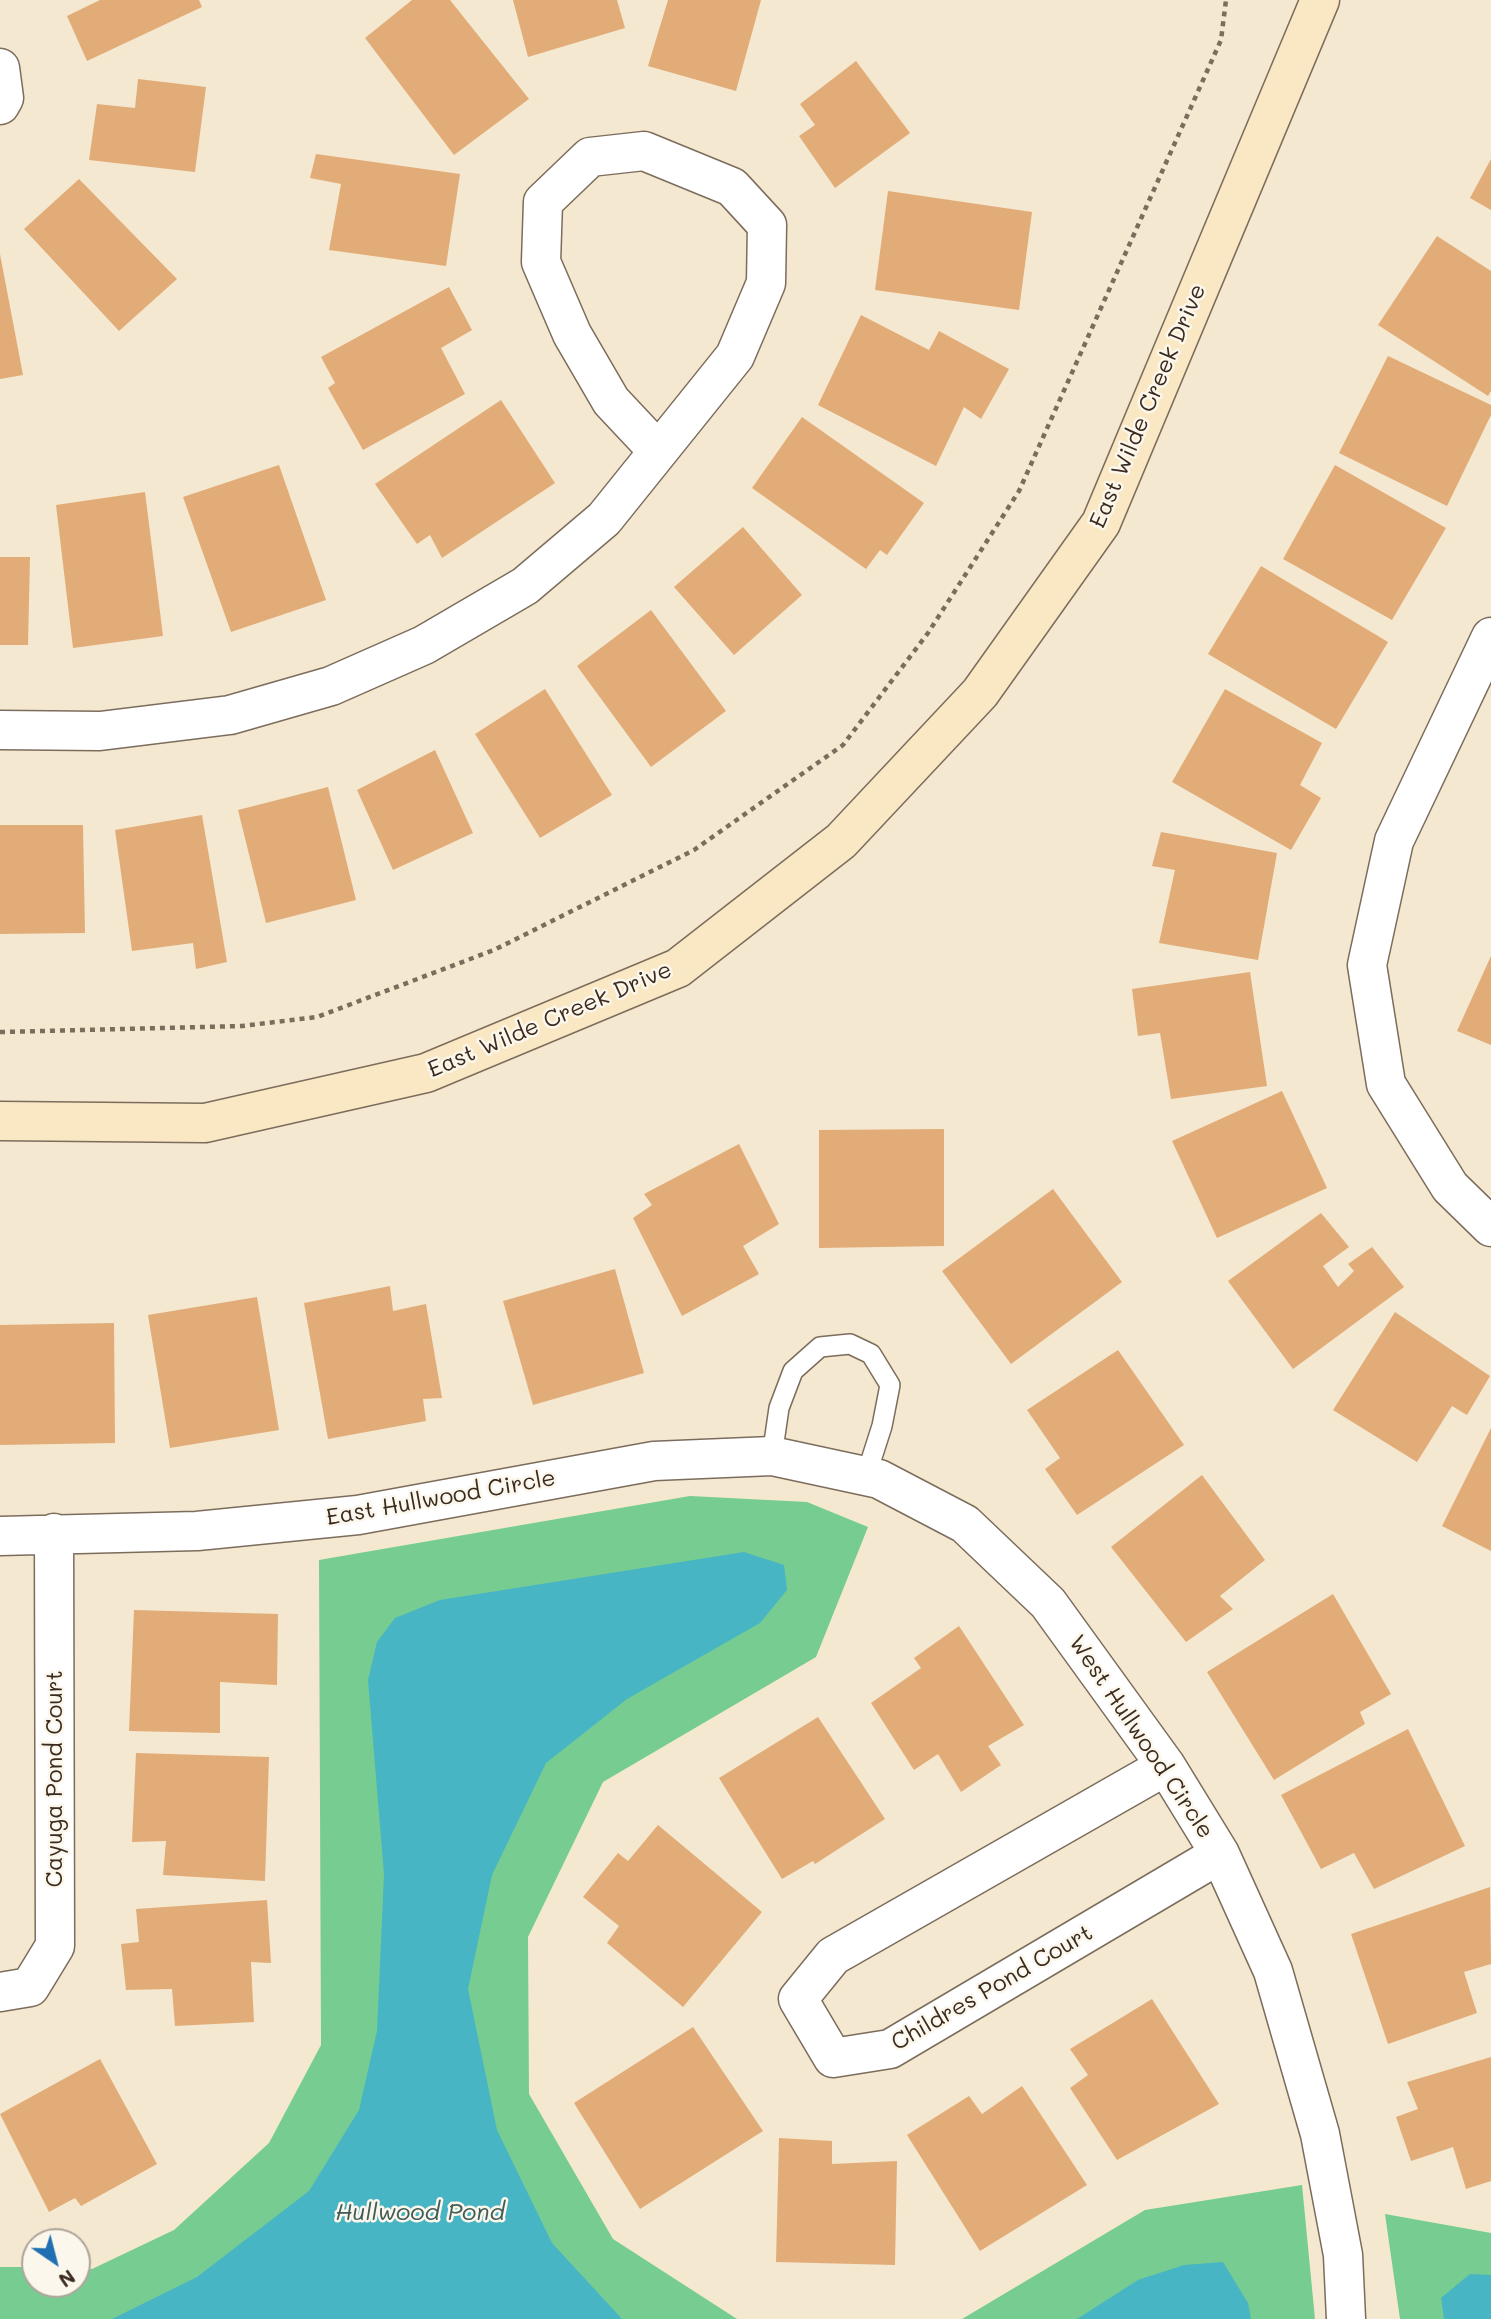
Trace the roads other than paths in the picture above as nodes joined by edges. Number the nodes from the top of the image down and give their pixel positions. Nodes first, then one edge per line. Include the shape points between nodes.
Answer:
1 (1320, 0) edge
2 (0, 68) edge
3 (0, 105) edge
4 (657, 450) junction
5 (1491, 637) edge
6 (0, 730) edge
7 (0, 1121) edge
8 (1491, 1227) edge
9 (772, 1456) junction
10 (873, 1477) junction
11 (54, 1533) junction
12 (0, 1536) edge
13 (1166, 1766) junction
14 (1220, 1854) junction
15 (0, 1992) edge
16 (1346, 2319) edge

1 - 7 street, East Wilde Creek Drive via 1101,523 980,693 841,841 678,968 426,1073 205,1122
2 - 3 street via 4,98
4 - 4 street via 611,401 572,334 541,262 543,202 590,158 644,151 732,187 766,225 766,283 735,356
4 - 6 street via 604,519 525,586 424,645 331,686 230,715 100,731
5 - 8 street via 1394,841 1367,965 1386,1084 1450,1187
9 - 10 street, East Hullwood Circle
9 - 10 lane via 779,1408 793,1371 820,1347 850,1344 871,1354 890,1385
9 - 11 street, East Hullwood Circle via 654,1461 359,1515 197,1531
10 - 13 street, West Hullwood Circle via 965,1524 1048,1603
11 - 12 street, East Hullwood Circle
11 - 15 street, Cayuga Pond Court via 55,1946 30,1987
13 - 14 street, West Hullwood Circle
13 - 14 street, Childres Pond Court via 833,1956 798,1999 833,2058 890,2049
14 - 16 street, West Hullwood Circle via 1273,1971 1320,2134 1343,2255

